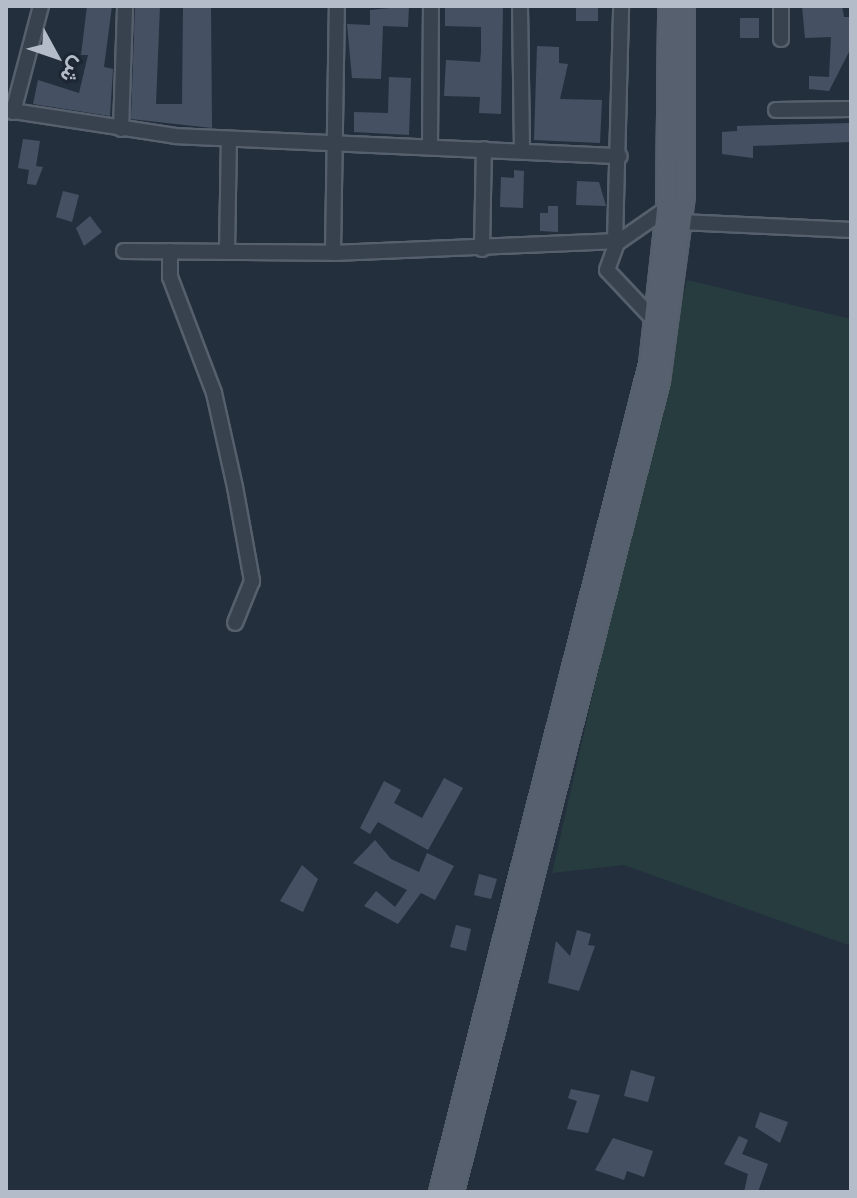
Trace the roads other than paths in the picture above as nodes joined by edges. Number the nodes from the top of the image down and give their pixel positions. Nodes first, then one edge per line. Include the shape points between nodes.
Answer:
1 (41, 6) edge
2 (125, 6) edge
3 (337, 6) edge
4 (431, 6) edge
5 (520, 6) edge
6 (621, 6) edge
7 (668, 6) edge
8 (685, 6) edge
9 (781, 6) edge
10 (781, 39) dead end
11 (851, 109) edge
12 (776, 110) dead end
13 (9, 111) edge
14 (121, 129) junction
15 (229, 139) junction
16 (336, 142) junction
17 (430, 146) junction
18 (484, 149) junction
19 (522, 150) junction
20 (620, 156) junction
21 (666, 209) junction
22 (682, 222) junction
23 (851, 230) edge
24 (617, 241) junction
25 (482, 249) junction
26 (124, 251) dead end
27 (170, 251) junction
28 (227, 252) junction
29 (333, 253) junction
30 (655, 321) junction
31 (235, 623) dead end
32 (439, 1192) edge
33 (454, 1192) edge

1 - 13 street
2 - 14 street
3 - 16 street
4 - 17 street
5 - 19 street
6 - 20 street
7 - 21 main road
8 - 22 main road
9 - 10 street
11 - 12 street
13 - 14 street
14 - 15 street
15 - 16 street
15 - 28 street
16 - 17 street
16 - 29 street
17 - 18 street
18 - 19 street
18 - 25 street
19 - 20 street
20 - 24 street
21 - 24 street
21 - 30 main road
22 - 23 street
22 - 33 main road via 651,422
24 - 25 street
24 - 30 street via 608,277
25 - 29 street
26 - 27 street
27 - 28 street
27 - 31 street via 170,277 214,393 252,581
28 - 29 street
30 - 32 main road

